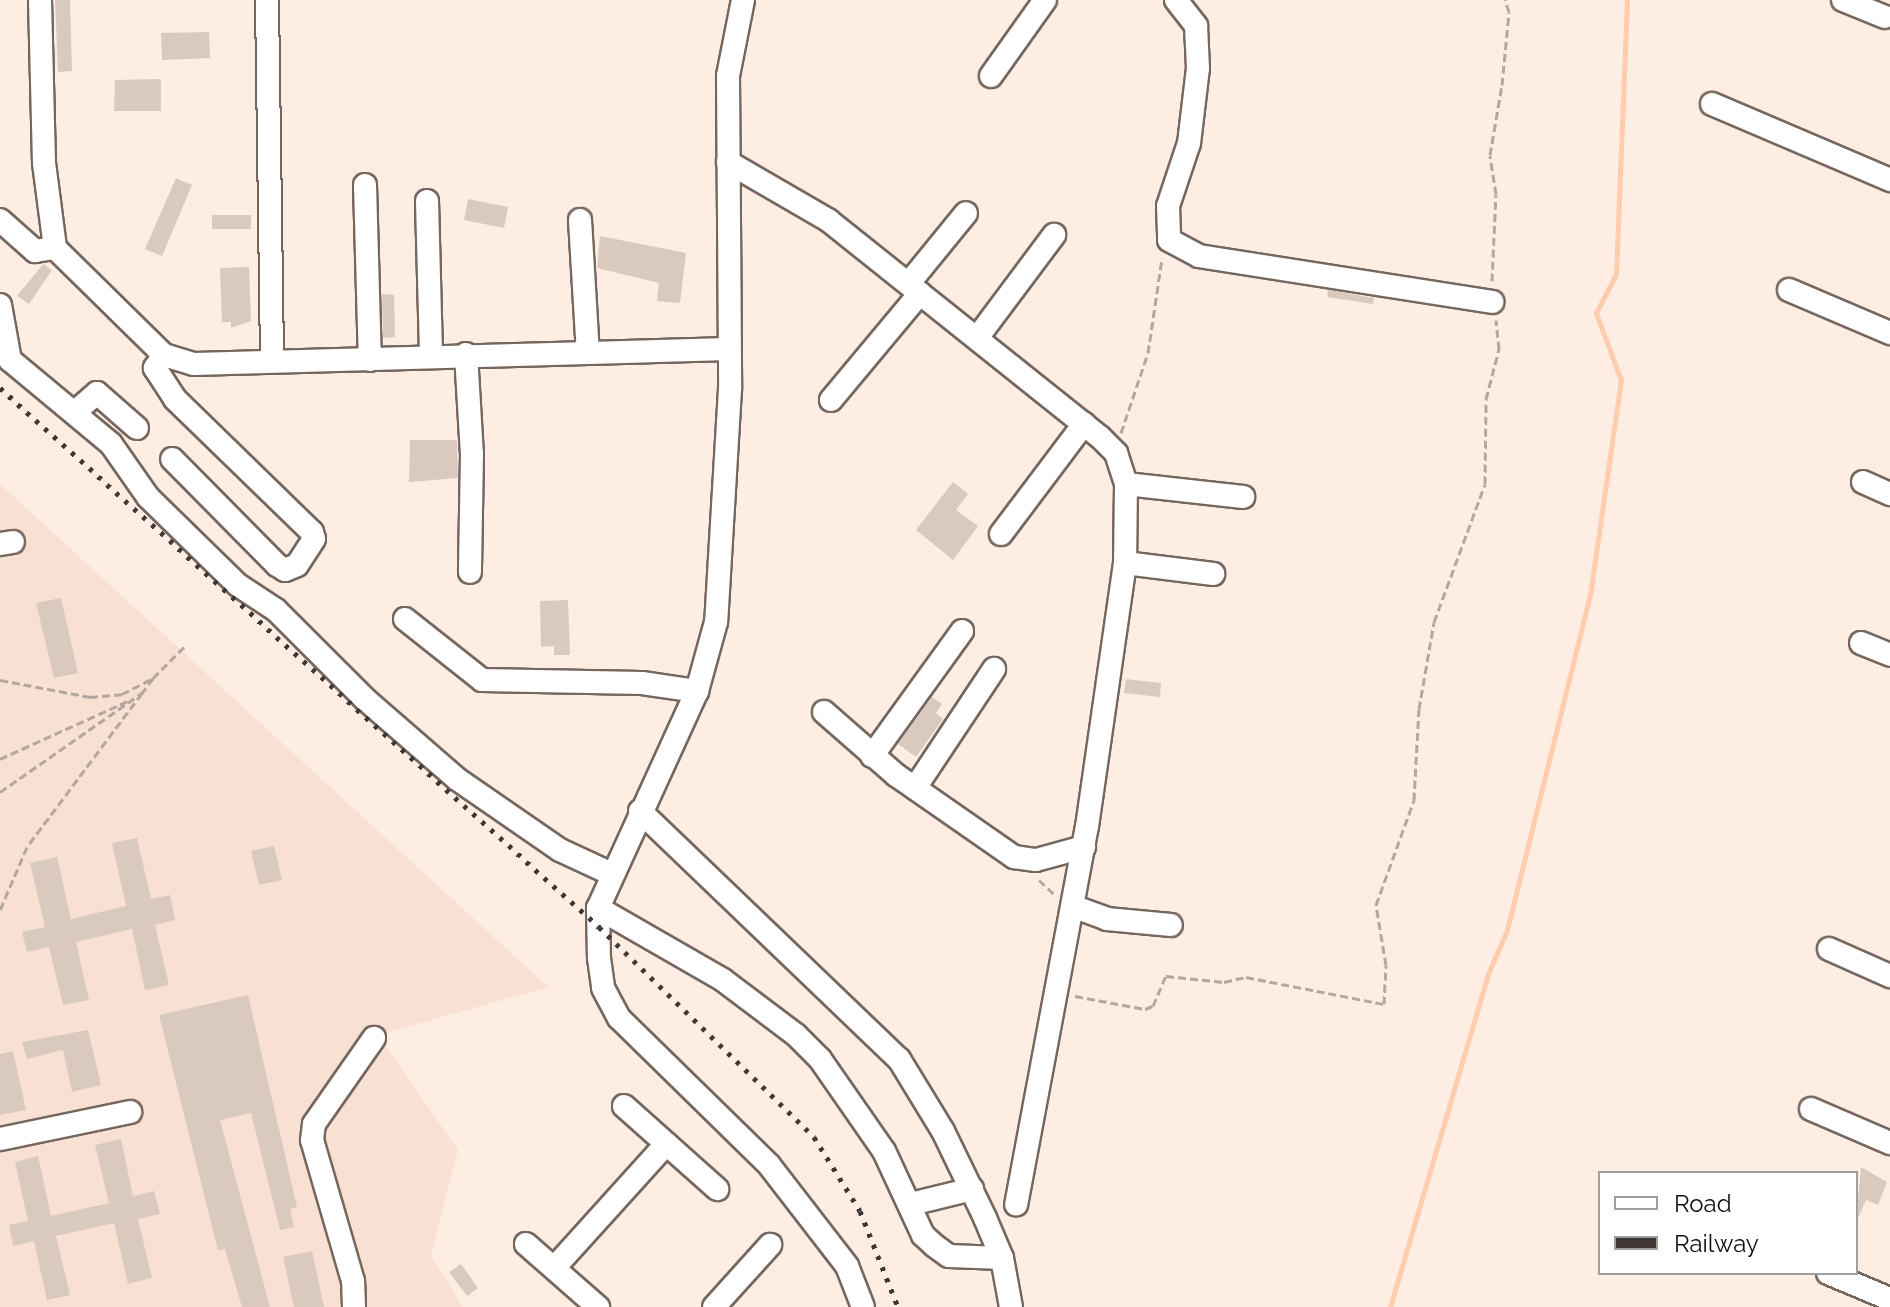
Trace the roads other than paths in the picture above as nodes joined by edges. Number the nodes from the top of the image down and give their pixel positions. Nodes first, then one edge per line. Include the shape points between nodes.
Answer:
1 (40, 0) edge
2 (267, 0) edge
3 (743, 0) edge
4 (1045, 0) edge
5 (1176, 0) edge
6 (1843, 0) edge
7 (1887, 13) edge
8 (991, 76) dead end
9 (1712, 104) dead end
10 (728, 162) junction
11 (1890, 180) edge
12 (365, 185) dead end
13 (427, 201) dead end
14 (966, 213) dead end
15 (0, 220) edge
16 (580, 220) dead end
17 (1054, 235) dead end
18 (55, 248) junction
19 (914, 288) junction
20 (1789, 290) dead end
21 (1492, 302) road end
22 (0, 305) edge
23 (1890, 333) edge
24 (977, 338) junction
25 (729, 349) junction
26 (588, 353) junction
27 (466, 354) junction
28 (164, 355) junction
29 (431, 356) junction
30 (272, 360) junction
31 (370, 360) junction
32 (831, 400) dead end
33 (75, 412) junction
34 (1084, 424) junction
35 (137, 428) dead end
36 (172, 459) dead end
37 (1863, 482) dead end
38 (1126, 484) junction
39 (1890, 494) edge
40 (1243, 497) dead end
41 (1001, 534) dead end
42 (1125, 563) junction
43 (470, 572) dead end
44 (1213, 574) dead end
45 (405, 619) dead end
46 (962, 631) dead end
47 (1861, 643) dead end
48 (1890, 655) edge
49 (994, 669) dead end
50 (697, 691) junction
51 (824, 712) dead end
52 (872, 756) junction
53 (915, 788) junction
54 (640, 811) junction
55 (1084, 847) junction
56 (612, 874) junction
57 (1072, 906) junction
58 (598, 908) junction
59 (1171, 925) dead end
60 (1829, 949) dead end
61 (1890, 976) edge
62 (374, 1038) dead end
63 (624, 1106) dead end
64 (1811, 1109) dead end
65 (130, 1112) dead end
66 (0, 1139) edge
67 (1890, 1143) edge
68 (666, 1144) junction
69 (717, 1189) dead end
70 (972, 1189) junction
71 (911, 1204) junction
72 (1016, 1204) dead end
73 (526, 1244) dead end
74 (770, 1245) dead end
75 (1002, 1258) junction
76 (555, 1267) junction
77 (1833, 1275) edge
78 (1890, 1299) edge
79 (354, 1307) edge
80 (598, 1307) edge
81 (714, 1307) edge
82 (863, 1307) edge
83 (1011, 1307) edge

1 - 18 street via 44,163
2 - 30 street
3 - 10 street via 728,76
4 - 8 street
5 - 21 street via 1196,26 1198,68 1189,143 1168,206 1169,240 1199,256
6 - 7 street
9 - 11 street
10 - 19 street via 802,201
10 - 25 street
12 - 31 street
13 - 29 street
14 - 19 street
15 - 18 street via 35,251
16 - 26 street
17 - 24 street
18 - 28 street
19 - 24 street
19 - 32 street
20 - 23 street
22 - 33 street via 10,360
24 - 34 street
25 - 26 street
25 - 50 street via 716,622
26 - 27 street
27 - 29 street
27 - 43 street via 472,454
28 - 30 street via 194,364
28 - 36 street via 155,368 175,399 312,532 314,539 297,565 285,570 277,565
29 - 31 street
30 - 31 street
33 - 35 street via 97,393
33 - 56 street via 111,444 159,508 246,591 276,610 406,737 560,850
34 - 38 street via 1116,453
34 - 41 street
37 - 39 street
38 - 40 street
38 - 42 street
42 - 44 street
42 - 55 street
45 - 50 street via 482,680 642,683
46 - 52 street
47 - 48 street
49 - 53 street
50 - 54 street
51 - 52 street
52 - 53 street
53 - 55 street via 1024,861
54 - 56 street
54 - 70 street via 874,1030 911,1076
55 - 57 street
56 - 58 street
57 - 59 street via 1107,919
57 - 72 street
58 - 71 street via 723,980 796,1035 863,1121
58 - 82 street via 603,988 619,1018 769,1165 847,1266
60 - 61 street
62 - 79 street via 314,1124 312,1140 353,1281
63 - 68 street
64 - 67 street
65 - 66 street
68 - 69 street
68 - 76 street
70 - 71 street
70 - 75 street
71 - 75 street via 923,1235 949,1256
73 - 76 street
74 - 81 street
75 - 83 street
76 - 80 street
77 - 78 street

